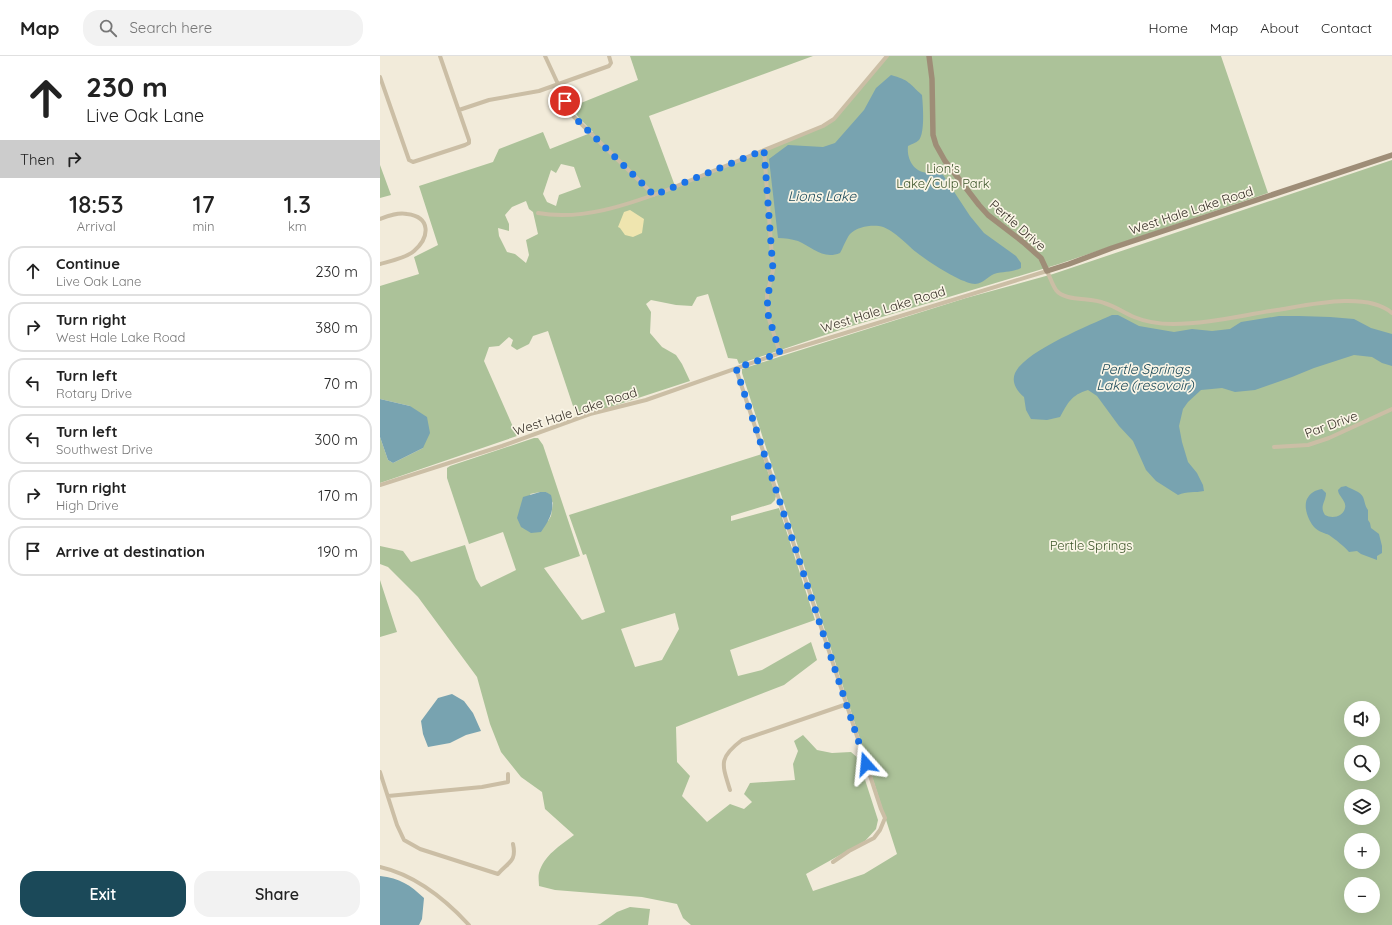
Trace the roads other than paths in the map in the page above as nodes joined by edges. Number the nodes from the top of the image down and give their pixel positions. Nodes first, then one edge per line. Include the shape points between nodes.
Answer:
1 (441, 56) edge
2 (545, 56) edge
3 (609, 56) edge
4 (887, 56) edge
5 (929, 56) edge
6 (380, 77) edge
7 (558, 84) junction
8 (459, 110) junction
9 (764, 150) junction
10 (1392, 155) edge
11 (654, 195) junction
12 (538, 214) dead end
13 (380, 219) edge
14 (380, 264) edge
15 (1047, 270) junction
16 (1392, 313) edge
17 (780, 353) junction
18 (736, 368) junction
19 (1392, 409) edge
20 (1274, 447) dead end
21 (380, 485) edge
22 (846, 704) junction
23 (380, 772) edge
24 (508, 774) dead end
25 (730, 790) dead end
26 (388, 796) junction
27 (513, 844) dead end
28 (833, 862) dead end
29 (380, 866) edge
30 (469, 925) edge

1 - 8 street
2 - 7 street
3 - 7 street via 609,66
4 - 9 street via 830,123
5 - 15 street, Pertle Drive via 933,135 936,145 945,161 979,205 1041,258
6 - 8 street via 409,160 413,162 469,143
7 - 8 street via 529,94 489,100
7 - 11 street via 572,115
9 - 11 street
9 - 17 street via 773,270 767,311
10 - 15 street, West Hale Lake Road
11 - 12 street via 590,213 560,216
13 - 14 street via 396,214 408,214 421,219 426,230 422,244 414,252
15 - 16 street, Pertle Drive via 1059,294 1097,300 1135,318 1157,323 1204,322 1306,304 1335,302 1378,304
15 - 17 street, West Hale Lake Road
17 - 18 street, West Hale Lake Road
18 - 21 street, West Hale Lake Road via 646,400 590,414 502,446
18 - 22 street
19 - 20 street, Par Drive via 1308,445
22 - 25 street via 742,740 731,748 724,758 724,772
22 - 28 street via 885,818 874,838
23 - 26 street
24 - 26 street via 508,782
26 - 27 street via 400,832 407,842 420,849 498,874 512,860 515,850
29 - 30 street via 427,889

